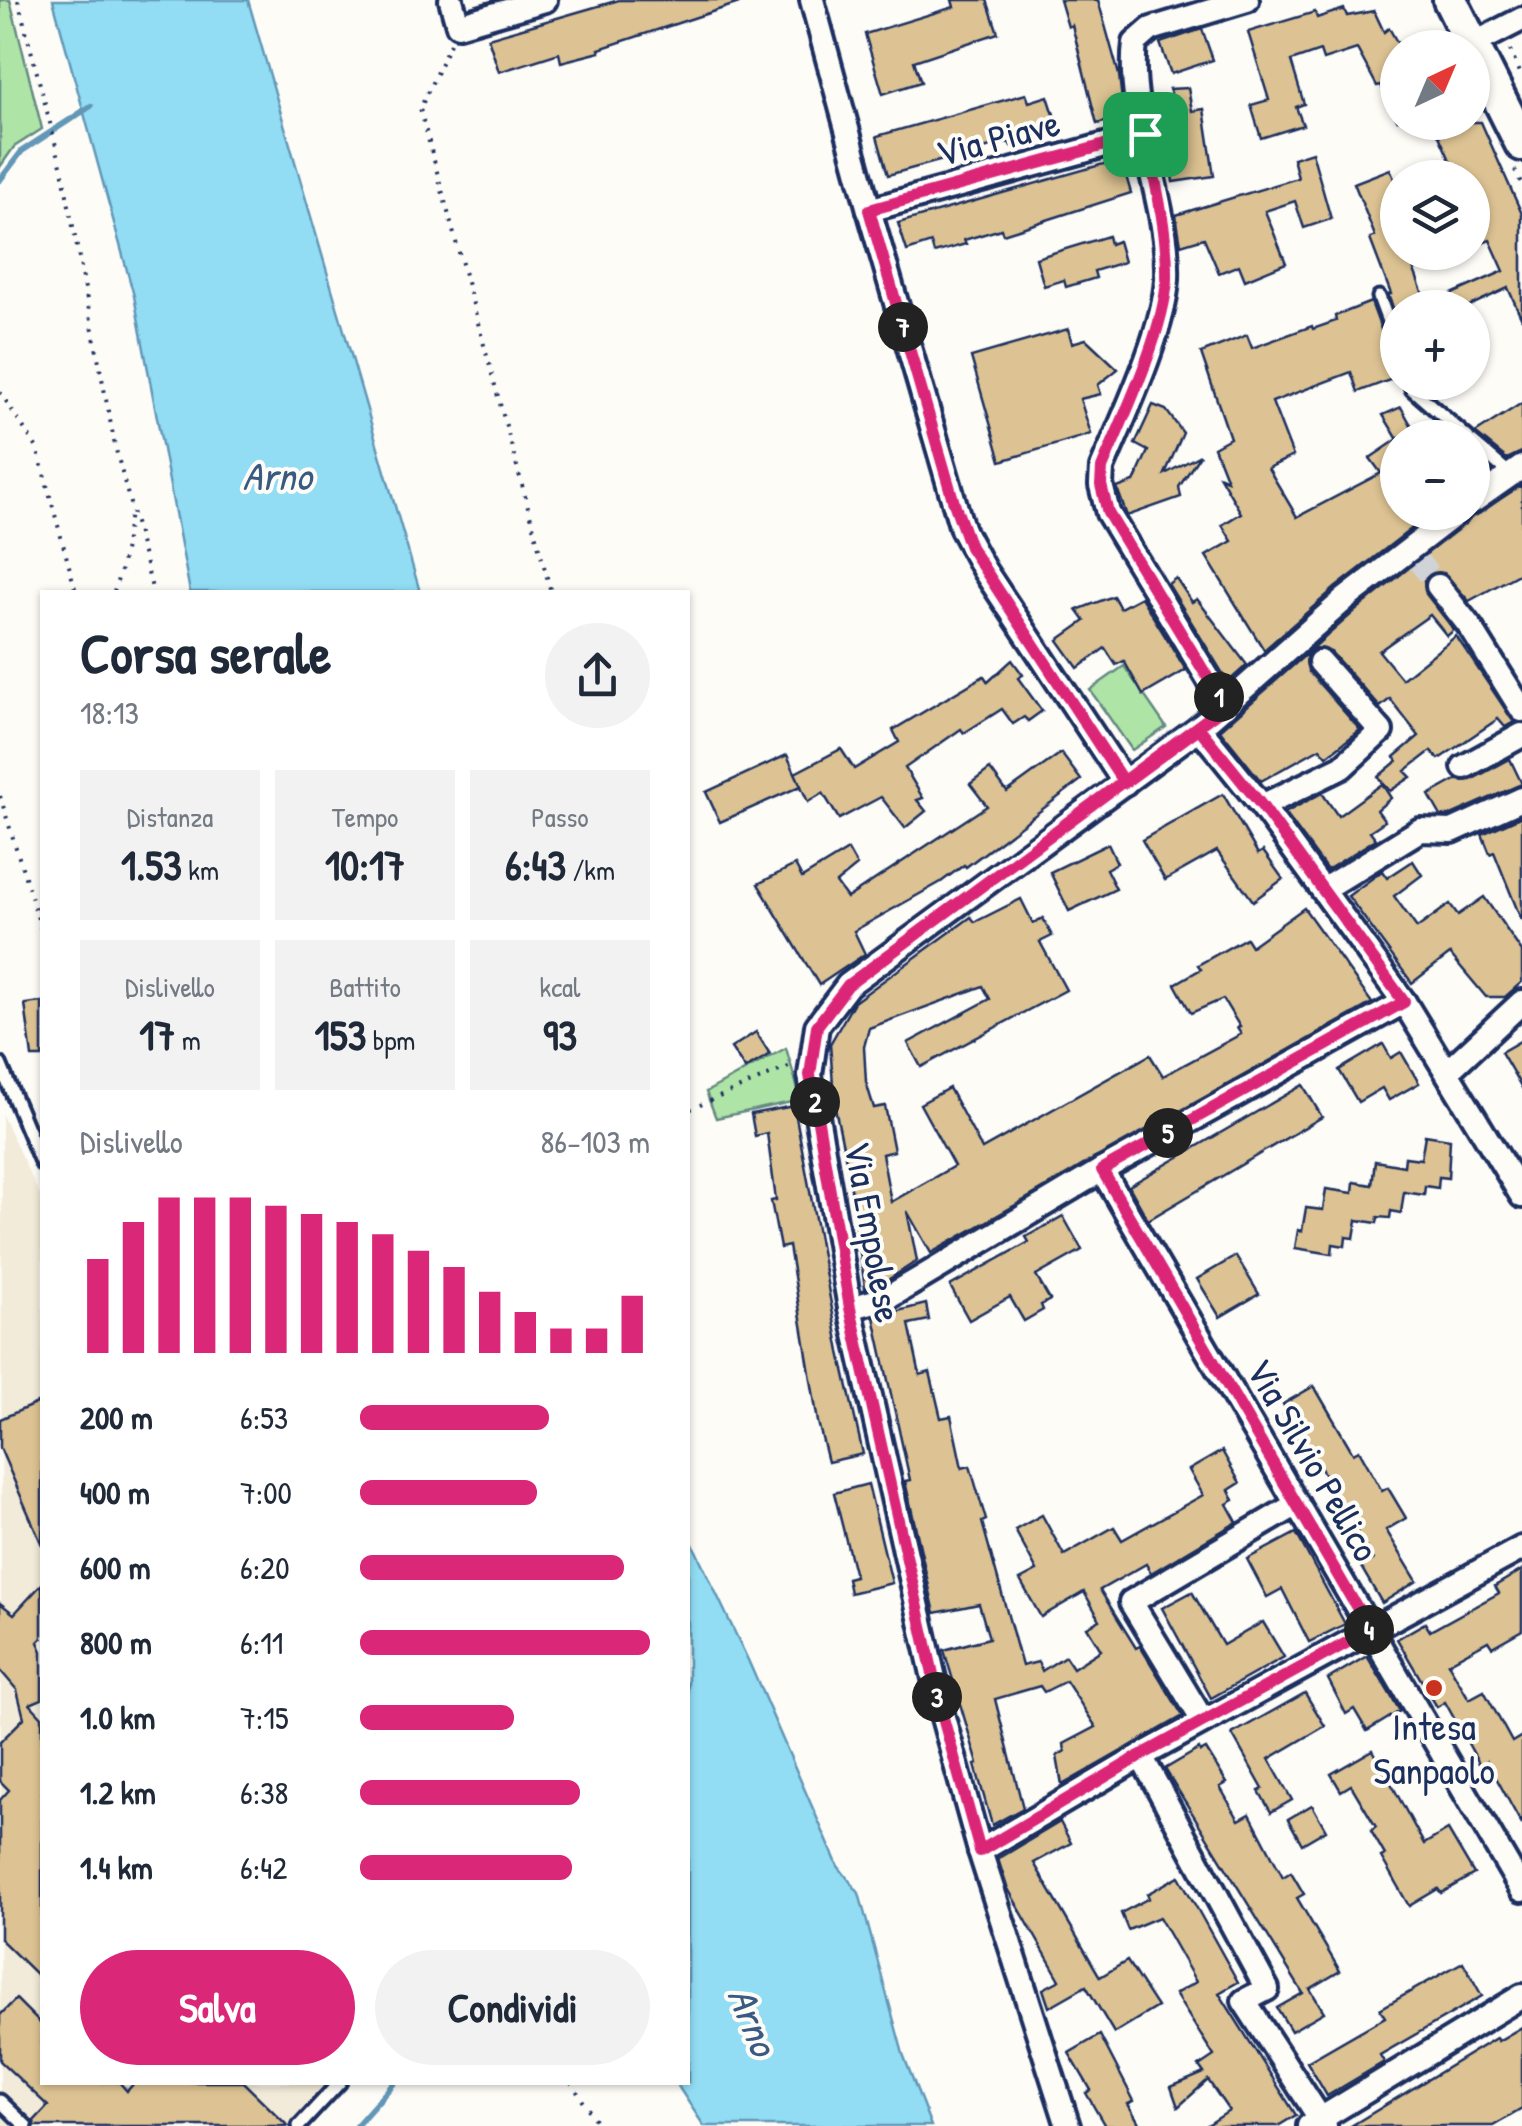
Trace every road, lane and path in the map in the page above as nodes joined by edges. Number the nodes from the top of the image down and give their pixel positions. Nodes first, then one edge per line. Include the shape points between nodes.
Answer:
1 (18, 0) edge
2 (451, 0) edge
3 (544, 0) edge
4 (812, 0) edge
5 (1247, 0) edge
6 (1450, 0) edge
7 (1467, 0) edge
8 (1522, 20) edge
9 (458, 25) junction
10 (1481, 30) edge
11 (1490, 36) edge
12 (1490, 48) edge
13 (1522, 109) edge
14 (1145, 134) junction
15 (1522, 144) edge
16 (869, 210) junction
17 (0, 392) edge
18 (1425, 400) edge
19 (1447, 420) edge
20 (1490, 453) edge
21 (1516, 470) edge
22 (1490, 489) edge
23 (130, 508) junction
24 (1438, 530) edge
25 (1438, 586) tunnel mouth
26 (75, 590) edge
27 (115, 590) edge
28 (152, 590) edge
29 (549, 590) edge
30 (1308, 649) junction
31 (1225, 706) junction
32 (1522, 710) edge
33 (1199, 728) junction
34 (1522, 735) edge
35 (1464, 766) dead end
36 (1124, 783) junction
37 (0, 796) edge
38 (1522, 799) edge
39 (1262, 806) junction
40 (1324, 890) junction
41 (40, 926) edge
42 (1404, 1002) junction
43 (1522, 1002) edge
44 (813, 1056) junction
45 (0, 1062) edge
46 (1448, 1071) junction
47 (690, 1109) edge
48 (40, 1159) edge
49 (1102, 1170) junction
50 (1522, 1196) edge
51 (850, 1308) junction
52 (1297, 1504) junction
53 (1522, 1548) edge
54 (1370, 1630) junction
55 (1203, 1721) junction
56 (1140, 1756) junction
57 (980, 1851) junction
58 (1522, 1890) edge
59 (1522, 1996) edge
60 (337, 2085) edge
61 (573, 2085) edge
62 (0, 2102) edge
63 (1318, 2124) edge
64 (26, 2126) edge
65 (299, 2126) edge
66 (599, 2126) edge
67 (1068, 2126) edge

1 - 23 path via 78,244
2 - 9 street
3 - 9 street
4 - 16 street
5 - 14 street via 1151,29 1135,44 1132,68
6 - 15 main road
7 - 10 main road
8 - 11 street
9 - 29 path via 420,110
12 - 13 main road
14 - 16 street, Via Piave
14 - 31 street via 1164,243 1165,295 1101,485 1108,513
16 - 36 street via 970,547
17 - 26 path via 37,448
18 - 19 lane
20 - 21 lane
21 - 22 street
23 - 27 path
23 - 28 path
24 - 30 street, Via Empolese via 1344,600
25 - 32 street
30 - 31 street, Via Empolese
30 - 39 street via 1381,731 1342,767
31 - 33 street, Via Empolese
33 - 36 street, Via Empolese
33 - 39 street
34 - 35 street
36 - 44 street, Via Empolese via 848,985 817,1026
37 - 41 path
38 - 40 street via 1452,831 1420,830
39 - 40 street
40 - 42 street
42 - 46 street
42 - 49 street
43 - 46 street
44 - 47 path
44 - 51 street, Via Empolese via 810,1075
45 - 48 lane
46 - 50 street
49 - 51 street via 889,1297
49 - 52 street, Via Silvio Pellico
51 - 57 street, Via Empolese via 942,1714
52 - 54 street, Via Silvio Pellico
52 - 55 street via 1131,1602
53 - 54 street
54 - 55 street
54 - 58 street, Via Silvio Pellico
55 - 56 street
56 - 57 street
56 - 63 street via 1267,1989 1244,2001
57 - 67 street, Via Empolese
59 - 63 street
60 - 65 lane
61 - 66 path
62 - 64 lane

